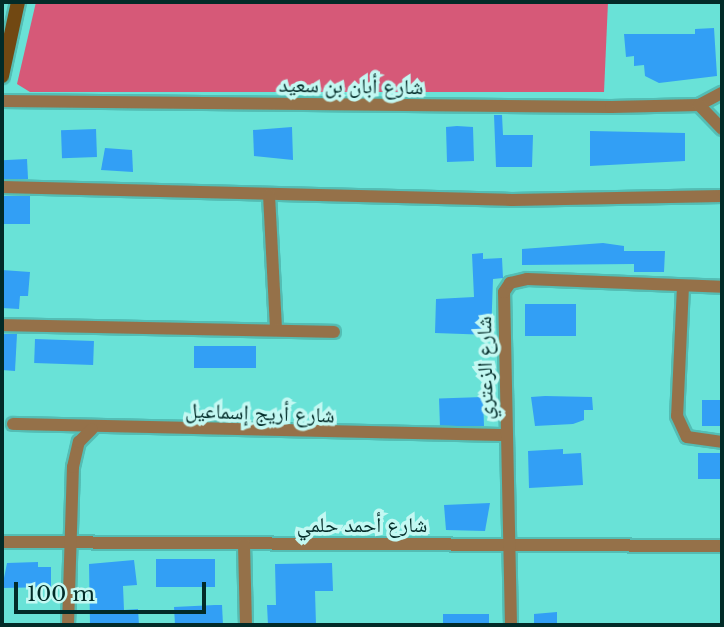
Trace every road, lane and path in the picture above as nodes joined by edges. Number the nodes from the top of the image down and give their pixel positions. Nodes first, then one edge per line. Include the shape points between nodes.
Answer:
1 (18, 2) edge
2 (2, 76) edge
3 (722, 93) edge
4 (2, 101) edge
5 (699, 105) junction
6 (722, 129) edge
7 (2, 187) edge
8 (269, 195) junction
9 (722, 196) edge
10 (683, 286) junction
11 (722, 287) edge
12 (2, 325) edge
13 (276, 330) junction
14 (334, 332) dead end
15 (13, 424) dead end
16 (92, 429) junction
17 (506, 435) junction
18 (722, 442) edge
19 (2, 542) edge
20 (67, 543) junction
21 (244, 544) junction
22 (509, 544) junction
23 (722, 546) edge
24 (68, 625) edge
25 (246, 625) edge
26 (511, 625) edge

1 - 2 street
3 - 5 street
4 - 5 street, شارع أبان بن سعيد
5 - 6 street
7 - 8 street
8 - 9 street
8 - 13 street
10 - 11 street, شارع الزعتري
10 - 17 street, شارع الزعتري via 550,279 510,284 503,309
10 - 18 street via 679,426 694,440
12 - 13 street via 162,332
13 - 14 street
15 - 16 street, شارع أريج إسماعيل
16 - 17 street, شارع أريج إسماعيل
16 - 20 street via 75,451
17 - 22 street, شارع الزعتري
19 - 20 street, شارع أحمد حلمي
20 - 21 street, شارع أحمد حلمي
20 - 24 street
21 - 22 street, شارع أحمد حلمي
21 - 25 street
22 - 23 street, شارع أحمد حلمي
22 - 26 street, شارع الزعتري

